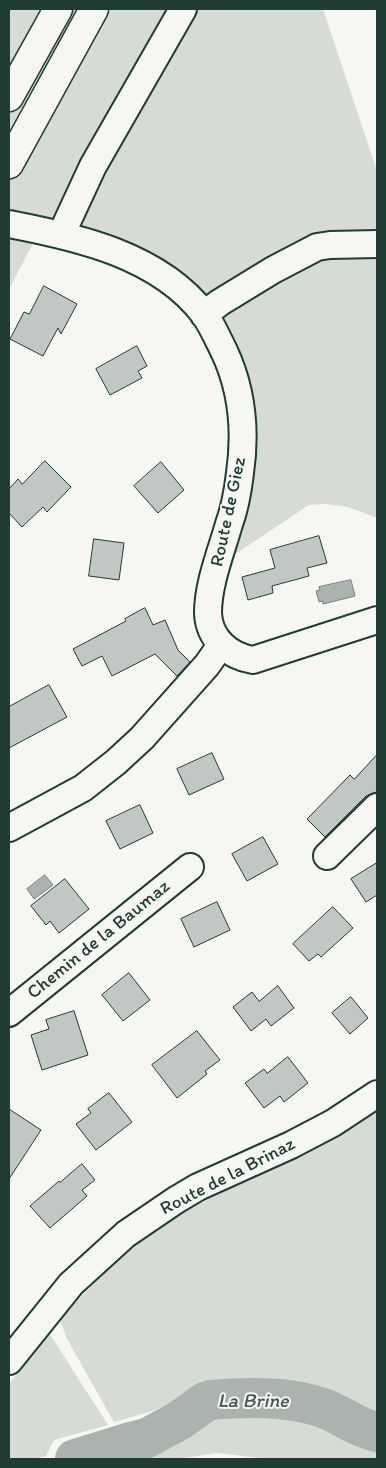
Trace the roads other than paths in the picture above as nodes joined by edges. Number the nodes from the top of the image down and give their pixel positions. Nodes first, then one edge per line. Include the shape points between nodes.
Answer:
1 (58, 9) edge
2 (94, 9) edge
3 (183, 9) edge
4 (9, 97) edge
5 (9, 164) edge
6 (9, 224) edge
7 (51, 232) junction
8 (377, 244) edge
9 (204, 315) junction
10 (377, 620) edge
11 (220, 646) junction
12 (377, 807) edge
13 (9, 828) edge
14 (327, 856) dead end
15 (190, 867) dead end
16 (9, 1013) edge
17 (377, 1094) edge
18 (9, 1362) edge

1 - 4 highway
2 - 5 highway
3 - 7 street via 93,166
6 - 7 street, Route de Giez
7 - 9 street, Route de Giez via 126,256 147,267 168,280
8 - 9 street via 318,247 265,275
9 - 11 street, Route de Giez via 233,370 243,423 236,497 208,614
10 - 11 street via 254,660
11 - 13 street via 142,738 116,762 83,788
12 - 14 street
15 - 16 street, Chemin de la Baumaz
17 - 18 street, Route de la Brinaz via 333,1123 291,1145 198,1187 126,1234 71,1284

